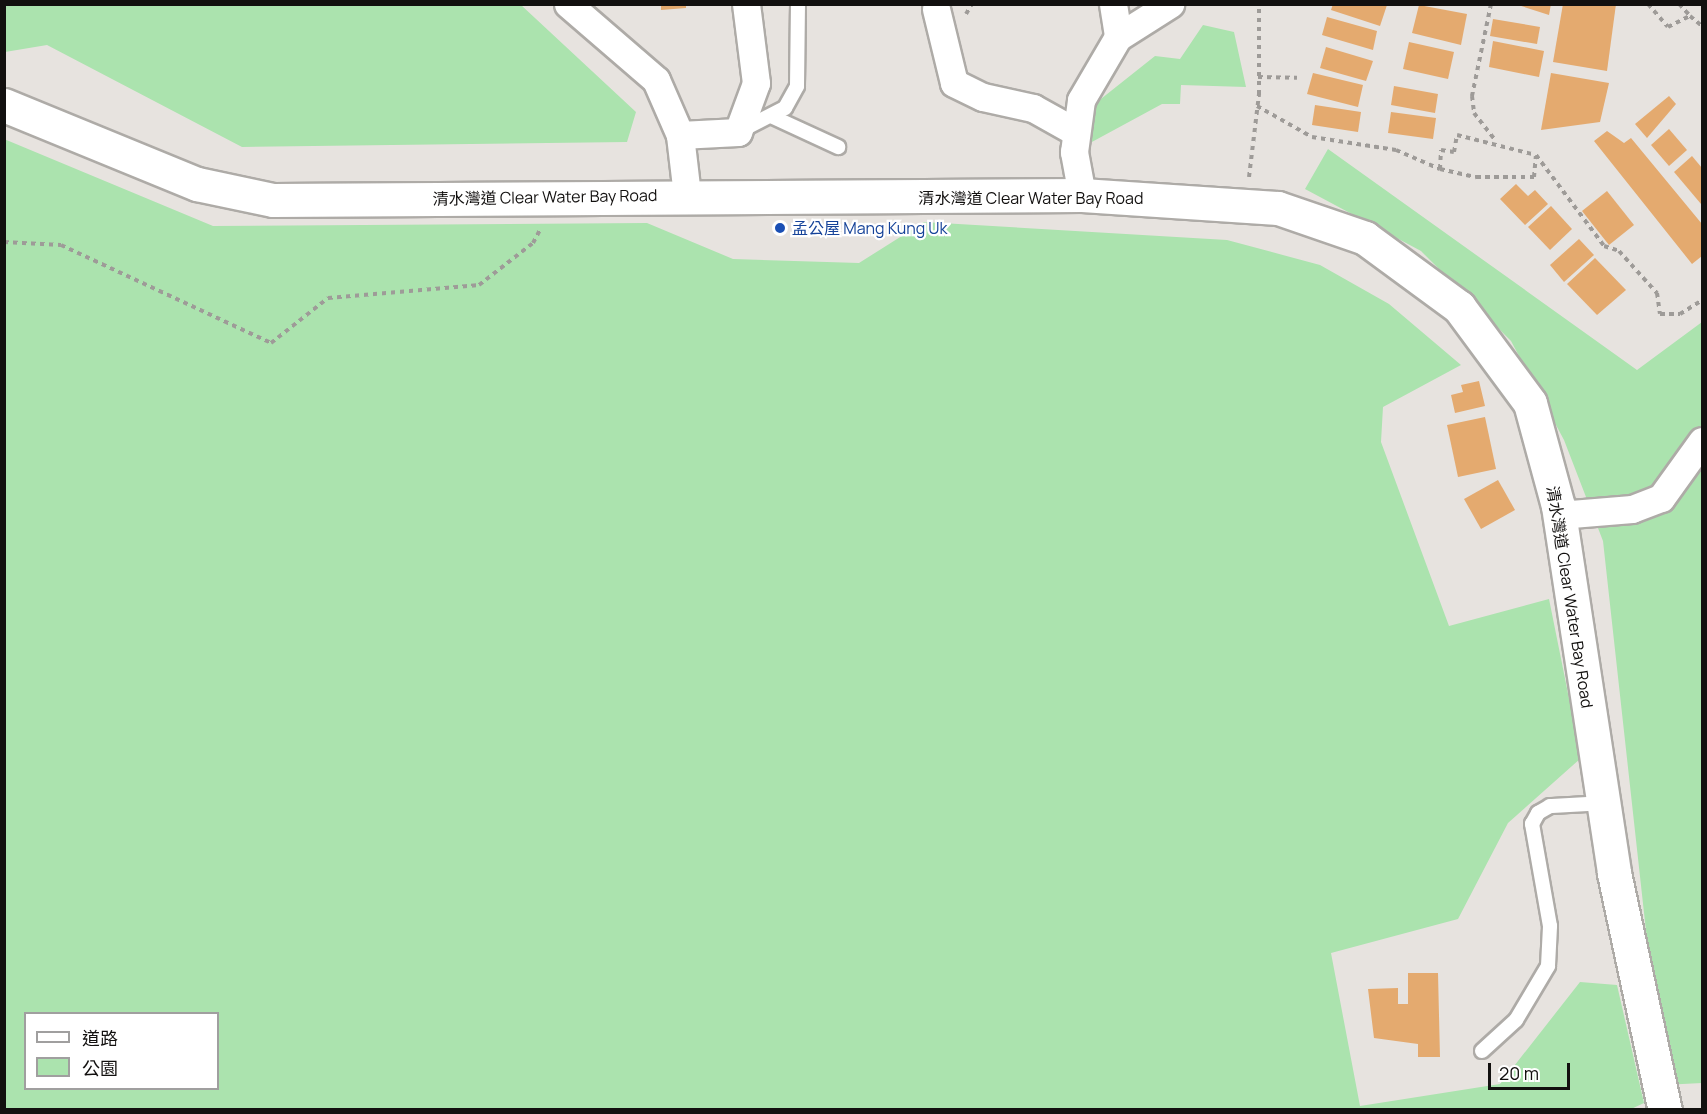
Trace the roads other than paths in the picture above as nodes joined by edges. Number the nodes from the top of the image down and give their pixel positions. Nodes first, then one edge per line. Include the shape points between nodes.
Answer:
1 (568, 4) edge
2 (746, 4) edge
3 (798, 4) edge
4 (1113, 4) edge
5 (1170, 4) edge
6 (936, 9) dead end
7 (1118, 37) junction
8 (4, 105) edge
9 (772, 117) junction
10 (738, 132) junction
11 (1076, 132) junction
12 (680, 135) junction
13 (837, 147) dead end
14 (687, 195) junction
15 (1082, 195) junction
16 (1702, 441) edge
17 (1559, 515) junction
18 (1603, 803) junction
19 (1482, 1051) dead end
20 (1665, 1110) edge

1 - 12 street via 656,80
2 - 10 street via 756,83
3 - 9 lane via 797,86 785,108
4 - 7 street
5 - 7 street
6 - 11 street via 954,83 983,97 1033,108
7 - 11 street via 1081,100
8 - 14 main road, 清水灣道 Clear Water Bay Road via 197,184 273,200
9 - 10 lane
9 - 13 lane
10 - 12 street
11 - 15 street
12 - 14 street
14 - 15 main road, 清水灣道 Clear Water Bay Road
15 - 17 main road, 清水灣道 Clear Water Bay Road via 1278,208 1365,238 1459,307 1530,403
16 - 17 street via 1661,498 1632,509
17 - 18 main road, 清水灣道 Clear Water Bay Road
18 - 19 lane via 1550,806 1538,813 1531,839 1550,926 1548,966 1516,1020
18 - 20 main road, 清水灣道 Clear Water Bay Road

